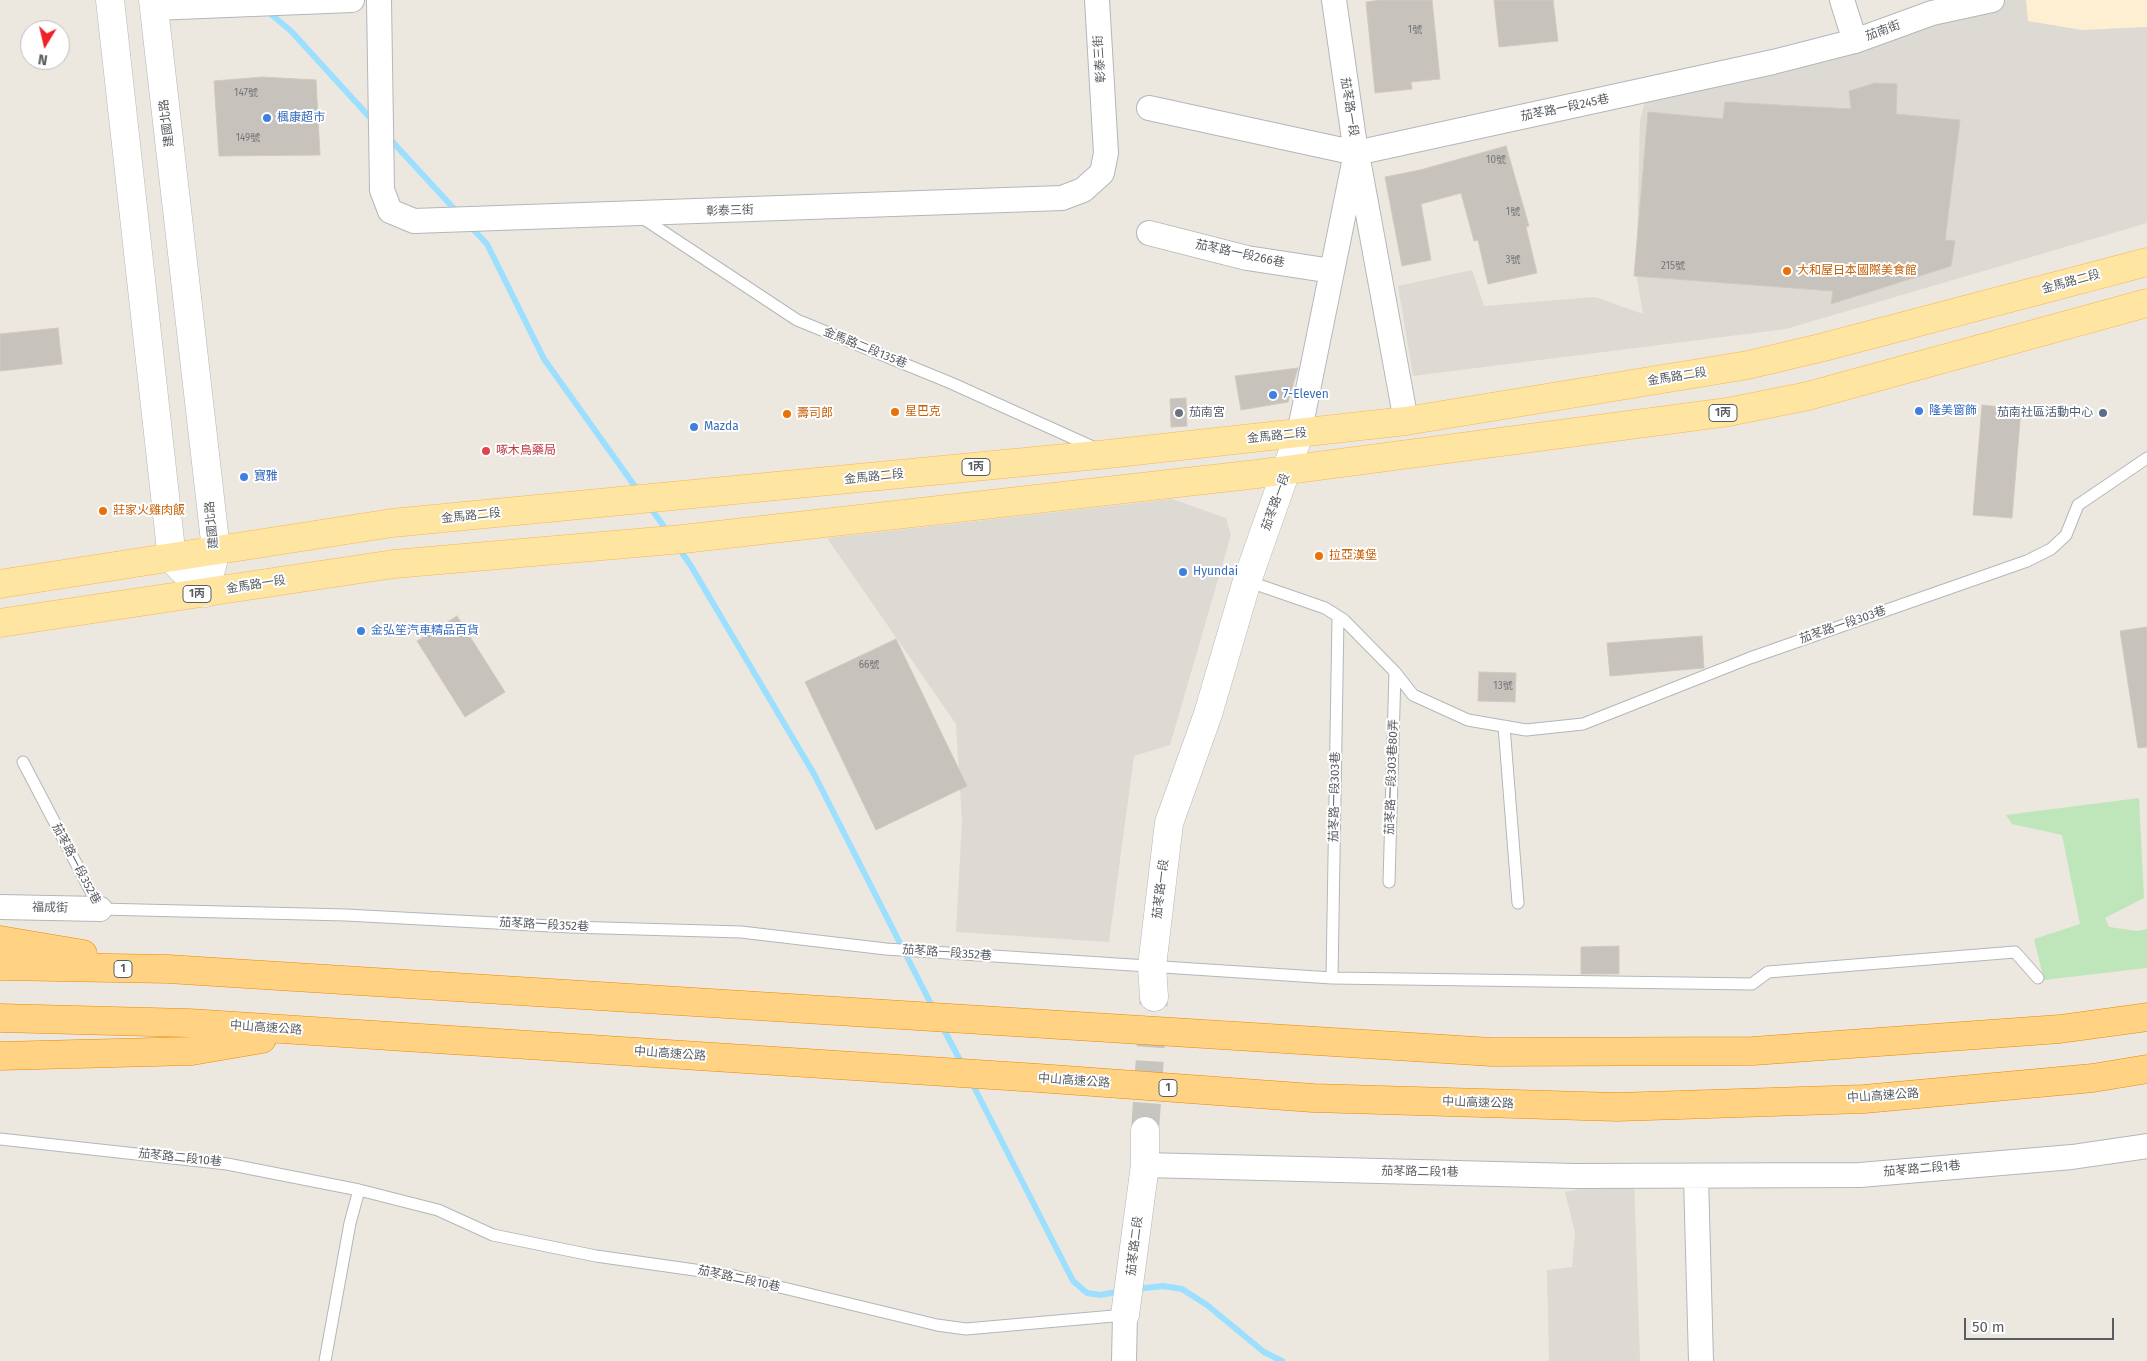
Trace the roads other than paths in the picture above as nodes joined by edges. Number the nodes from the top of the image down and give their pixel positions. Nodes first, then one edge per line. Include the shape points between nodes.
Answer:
1 (110, 0) edge
2 (352, 0) edge
3 (379, 0) edge
4 (1097, 0) edge
5 (1334, 0) edge
6 (1346, 0) edge
7 (1842, 0) edge
8 (1992, 0) edge
9 (148, 3) edge
10 (1932, 7) edge
11 (1855, 41) junction
12 (1340, 48) junction
13 (1773, 62) joint
14 (1149, 108) dead end
15 (1356, 153) junction
16 (638, 214) junction
17 (1149, 233) dead end
18 (2147, 262) edge
19 (1332, 272) junction
20 (2147, 303) edge
21 (1406, 421) junction
22 (1299, 434) junction
23 (1108, 454) junction
24 (2147, 458) edge
25 (1288, 470) junction
26 (216, 550) junction
27 (172, 559) junction
28 (1247, 581) junction
29 (0, 584) edge
30 (205, 593) junction
31 (1338, 617) junction
32 (0, 624) edge
33 (1395, 672) junction
34 (1504, 726) junction
35 (23, 762) dead end
36 (1389, 882) dead end
37 (1518, 902) dead end
38 (0, 907) edge
39 (100, 909) junction
40 (0, 940) edge
41 (0, 966) edge
42 (1152, 966) junction
43 (168, 969) junction
44 (1332, 978) junction
45 (2038, 978) dead end
46 (1154, 997) tunnel mouth
47 (2147, 1017) edge
48 (0, 1018) edge
49 (308, 1031) junction
50 (0, 1056) edge
51 (2147, 1069) edge
52 (1145, 1130) tunnel mouth
53 (0, 1139) edge
54 (2147, 1146) edge
55 (1145, 1165) junction
56 (1696, 1177) junction
57 (359, 1190) junction
58 (1128, 1299) junction
59 (325, 1361) edge
60 (1124, 1361) edge
61 (1702, 1361) edge

1 - 27 street
2 - 9 street
3 - 16 street, 彰泰三街 via 382,190 390,211 414,221
4 - 16 street, 彰泰三街 via 1106,153 1102,173 1083,190 1062,198
5 - 12 street, 茄苳路一段
6 - 12 street
7 - 11 street
8 - 10 street, 茄南街
9 - 26 street, 建國北路
10 - 11 street, 茄南街
11 - 13 street, 茄南街
12 - 15 street, 茄苳路一段
13 - 15 street, 茄苳路一段245巷
14 - 15 street
15 - 19 street, 茄苳路一段
15 - 21 street
16 - 23 lane, 金馬路二段135巷 via 797,320 951,382
17 - 19 street, 茄苳路一段266巷 via 1247,258
18 - 21 main road, 金馬路二段 / 1丙 via 1748,365
19 - 22 street, 茄苳路一段
20 - 25 main road, 1丙 via 1874,379 1728,412
21 - 22 main road, 金馬路二段 / 1丙
22 - 23 main road, 金馬路二段 / 1丙
22 - 25 street, 茄苳路一段
23 - 26 main road, 金馬路二段 / 1丙 via 392,523
24 - 34 lane, 茄苳路一段303巷 via 2078,505 2066,535 2051,549 2027,561 1750,658 1583,724 1526,730
25 - 28 street, 茄苳路一段
25 - 30 main road, 金馬路一段 / 1丙 via 673,540 394,564
26 - 27 main road, 1丙
26 - 30 street, 建國北路
27 - 29 main road, 1丙
27 - 30 street
28 - 31 lane, 茄苳路一段303巷 via 1325,608
28 - 42 street, 茄苳路一段 via 1208,714 1169,823
30 - 32 main road, 金馬路一段 / 1丙
31 - 33 lane, 茄苳路一段303巷
31 - 44 lane, 茄苳路一段303巷
33 - 34 lane, 茄苳路一段303巷 via 1413,695 1468,720
33 - 36 lane, 茄苳路一段303巷80弄
34 - 37 lane
35 - 39 lane, 茄苳路一段352巷
38 - 39 street, 福成街
39 - 42 lane, 茄苳路一段352巷 via 346,915 741,932 886,949
40 - 43 highway
41 - 43 highway, 1
42 - 44 lane, 茄苳路一段352巷
42 - 46 street, 茄苳路一段
43 - 47 highway, 1 via 1492,1052 1753,1051 2060,1029
44 - 45 lane, 茄苳路一段352巷 via 1752,984 1768,972 2015,952
48 - 49 highway, 中山高速公路 / 1 via 188,1023
49 - 50 highway via 192,1051
49 - 51 highway, 中山高速公路 / 1 via 1314,1098 1617,1107 1864,1099 2093,1078
52 - 55 street, 茄苳路二段
53 - 57 lane, 茄苳路二段10巷 via 227,1164
54 - 56 street, 茄苳路二段1巷 via 2072,1157 1860,1175
55 - 56 street, 茄苳路二段1巷
55 - 58 street, 茄苳路二段
56 - 61 street
57 - 58 lane, 茄苳路二段10巷 via 438,1210 493,1235 596,1256 730,1275 937,1325 966,1329
57 - 59 lane
58 - 60 street, 茄苳路二段

